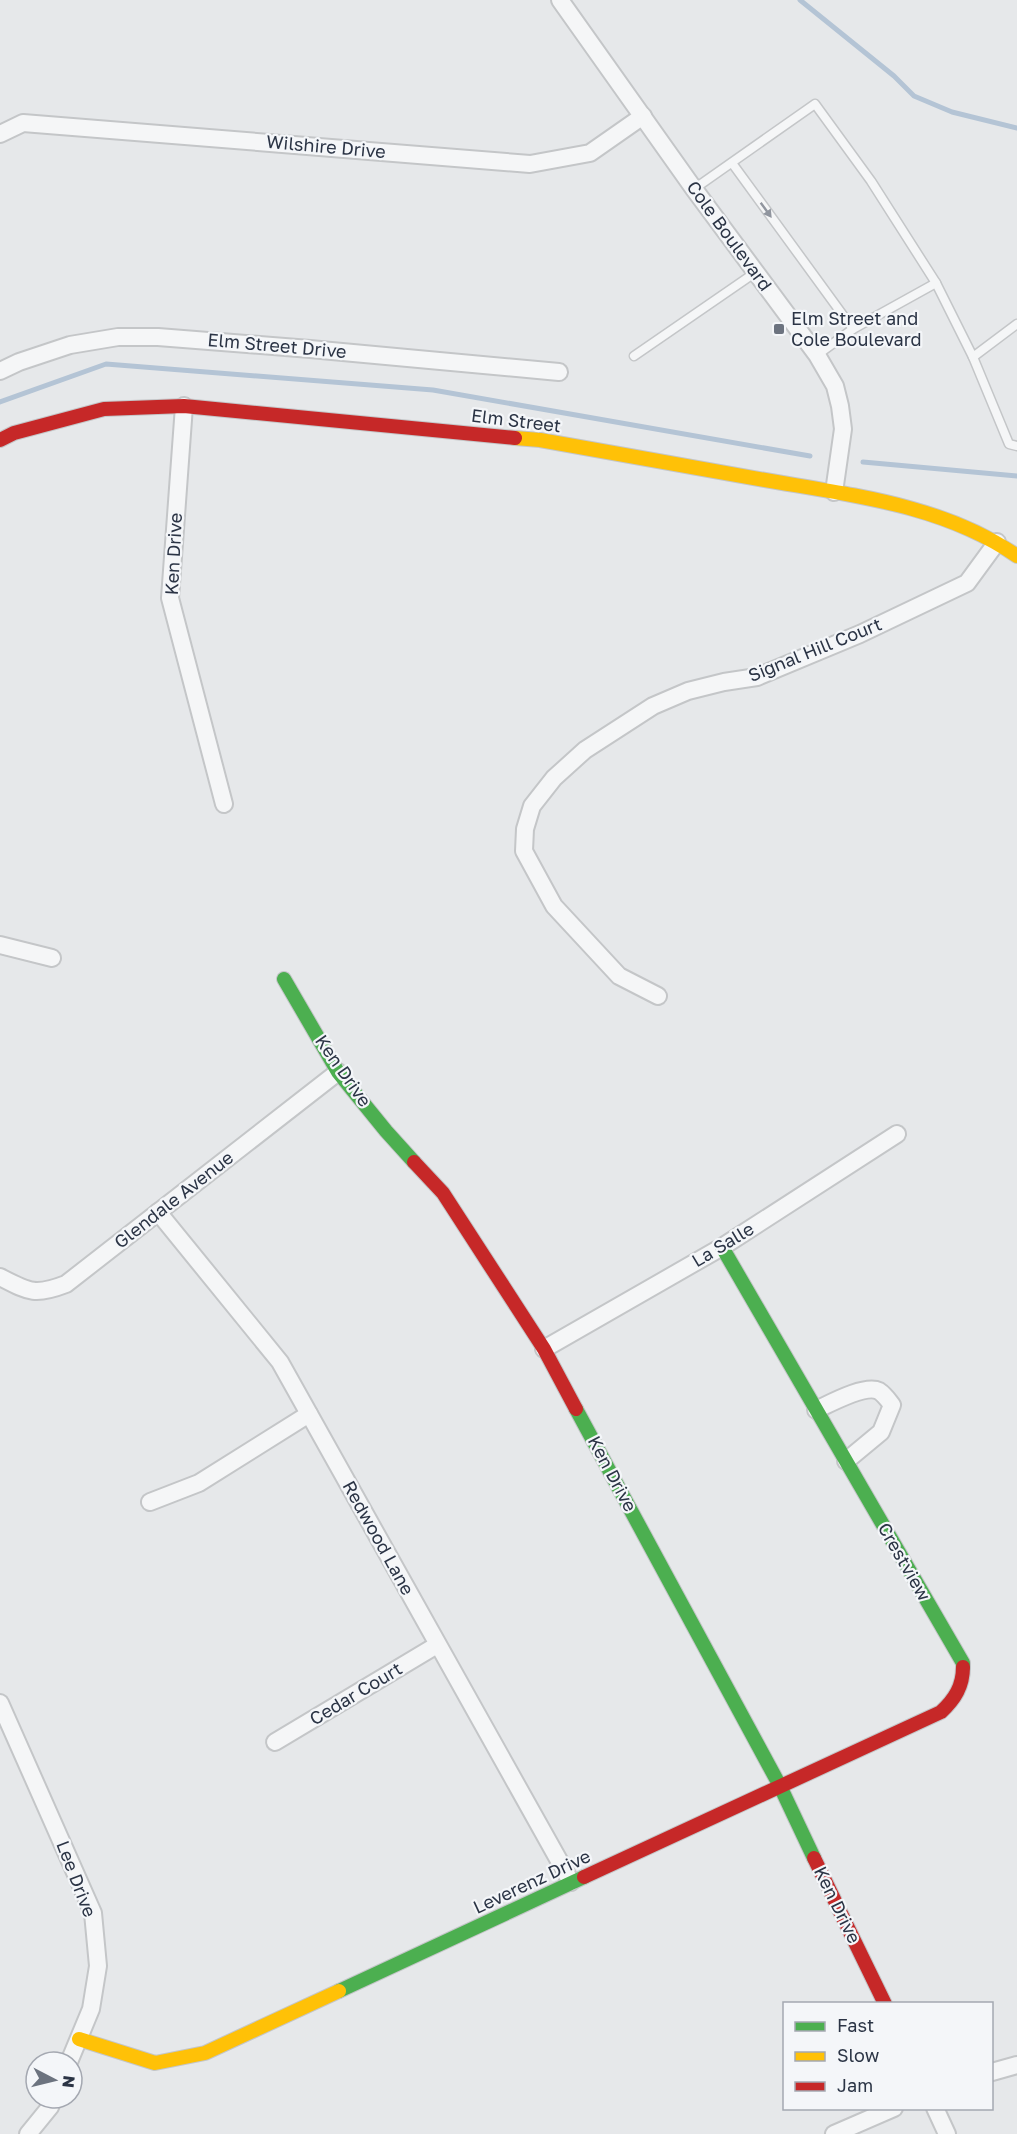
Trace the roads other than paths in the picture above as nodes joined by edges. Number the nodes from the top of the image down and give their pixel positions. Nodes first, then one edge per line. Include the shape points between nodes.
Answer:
1 (560, 0) edge
2 (643, 116) junction
3 (0, 134) edge
4 (732, 163) junction
5 (694, 189) junction
6 (756, 272) junction
7 (936, 284) junction
8 (1017, 324) edge
9 (853, 329) junction
10 (817, 355) junction
11 (634, 356) dead end
12 (973, 357) junction
13 (0, 371) edge
14 (559, 372) dead end
15 (184, 406) junction
16 (0, 440) edge
17 (1017, 446) edge
18 (834, 492) junction
19 (997, 542) junction
20 (1017, 556) edge
21 (224, 804) dead end
22 (0, 945) edge
23 (52, 958) dead end
24 (284, 978) dead end
25 (658, 996) dead end
26 (338, 1072) junction
27 (897, 1134) dead end
28 (158, 1212) junction
29 (722, 1247) junction
30 (0, 1277) edge
31 (544, 1349) junction
32 (816, 1410) junction
33 (309, 1414) junction
34 (846, 1461) junction
35 (150, 1502) dead end
36 (437, 1645) junction
37 (963, 1664) joint
38 (0, 1703) edge
39 (4, 1722) edge
40 (275, 1742) dead end
41 (780, 1786) junction
42 (571, 1882) junction
43 (884, 2002) edge
44 (79, 2038) junction
45 (74, 2050) edge
46 (1017, 2065) edge
47 (993, 2072) edge
48 (48, 2110) edge
49 (892, 2110) edge
50 (935, 2110) edge
51 (28, 2134) edge
52 (834, 2134) edge
53 (947, 2134) edge

1 - 2 street, Cole Boulevard
2 - 3 street, Wilshire Drive via 590,153 530,164 23,123
2 - 5 street, Cole Boulevard
4 - 5 lane
4 - 7 lane via 815,104 871,181
4 -> 9 lane
5 - 6 street, Cole Boulevard
6 - 10 street, Cole Boulevard
6 - 11 lane
7 - 9 lane
7 - 12 lane
8 - 12 lane
9 - 10 lane
10 - 18 street, Cole Boulevard via 834,386 843,429
12 - 17 lane via 1009,444
13 - 14 street, Elm Street Drive via 70,345 118,337 158,337
15 - 16 street, Elm Street via 104,409
15 - 18 street, Elm Street via 540,440
15 - 21 street, Ken Drive via 170,598
18 - 19 street, Elm Street via 928,512
19 - 20 street, Elm Street
19 - 25 street, Signal Hill Court via 967,583 757,677 688,691 653,706 585,750 554,778 532,806 524,851 554,906 619,976
22 - 23 street
24 - 26 street, Ken Drive
26 - 28 street, Glendale Avenue
26 - 31 street, Ken Drive via 443,1193
27 - 29 street, La Salle
28 - 30 street, Glendale Avenue via 66,1284 45,1292 25,1290
28 - 33 street, Redwood Lane via 280,1362
29 - 31 street, La Salle
29 - 32 street, Crestview
31 - 41 street, Ken Drive
32 - 34 street, Crestview
32 - 34 street via 865,1389 877,1390 892,1406 881,1432
33 - 35 street via 200,1483
33 - 36 street, Redwood Lane
34 - 37 street, Crestview
36 - 40 street, Cedar Court
36 - 42 street, Redwood Lane
37 - 41 street, Leverenz Drive via 961,1686 951,1704 941,1712
38 - 39 street, Lee Drive
39 - 44 street, Lee Drive via 93,1913 98,1966 91,2009
41 - 42 street, Leverenz Drive
41 - 43 street, Ken Drive
42 - 44 street, Leverenz Drive via 205,2053 155,2063
44 - 45 street, Lee Drive
46 - 47 street
48 - 51 street
49 - 52 street
50 - 53 street

